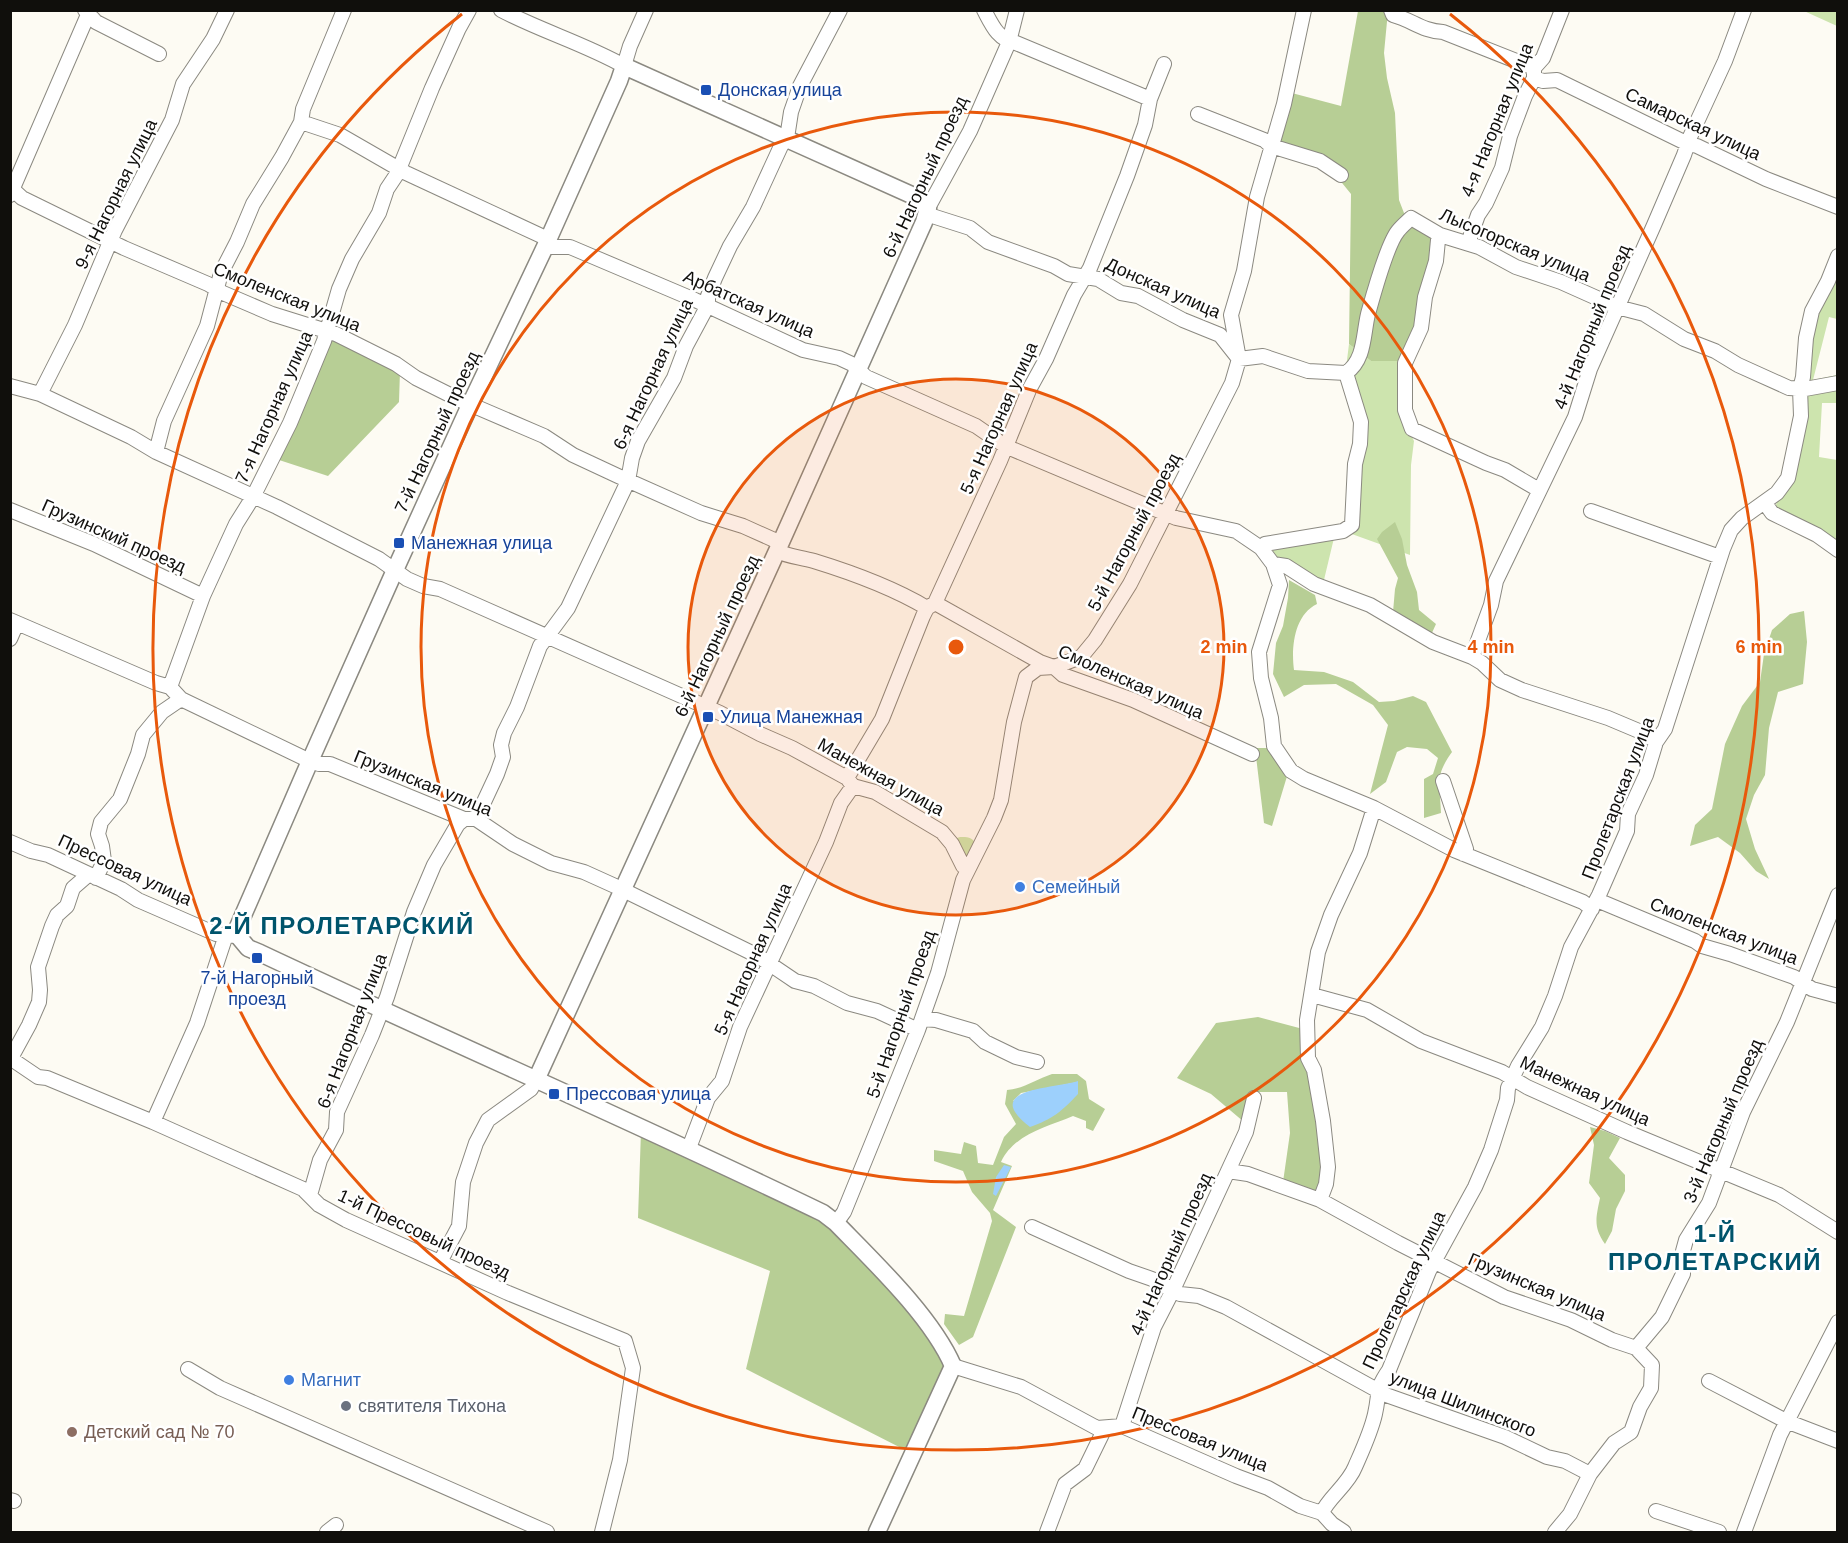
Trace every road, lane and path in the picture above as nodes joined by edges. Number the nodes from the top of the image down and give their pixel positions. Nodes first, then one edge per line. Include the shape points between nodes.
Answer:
1 (227, 10) edge
2 (344, 10) edge
3 (469, 10) edge
4 (501, 10) edge
5 (646, 10) edge
6 (840, 10) edge
7 (984, 10) edge
8 (1017, 10) edge
9 (1304, 10) edge
10 (1562, 10) edge
11 (1744, 10) edge
12 (88, 12) edge
13 (1392, 13) edge
14 (1009, 42) junction
15 (159, 54) dead end
16 (1164, 64) dead end
17 (624, 66) junction
18 (1534, 73) junction
19 (1150, 99) junction
20 (1198, 114) dead end
21 (301, 122) junction
22 (788, 138) junction
23 (1688, 144) junction
24 (1271, 146) junction
25 (399, 168) junction
26 (1341, 175) dead end
27 (12, 191) edge
28 (1838, 207) edge
29 (927, 211) junction
30 (1440, 235) junction
31 (111, 241) junction
32 (547, 242) junction
33 (1468, 243) junction
34 (1838, 256) edge
35 (1084, 276) junction
36 (215, 290) junction
37 (708, 305) junction
38 (1617, 307) junction
39 (328, 331) junction
40 (1239, 359) junction
41 (859, 370) junction
42 (1346, 373) junction
43 (1838, 383) edge
44 (10, 386) edge
45 (1800, 389) junction
46 (40, 394) junction
47 (470, 405) junction
48 (1005, 446) junction
49 (156, 452) junction
50 (628, 481) junction
51 (1539, 490) junction
52 (253, 497) junction
53 (1765, 503) junction
54 (10, 510) edge
55 (1592, 511) dead end
56 (1167, 513) junction
57 (779, 547) junction
58 (1261, 548) junction
59 (1838, 550) edge
60 (1719, 557) junction
61 (1274, 564) junction
62 (395, 570) junction
63 (203, 596) junction
64 (931, 605) junction
65 (14, 621) edge
66 (546, 636) junction
67 (10, 639) edge
68 (1472, 657) junction
69 (1054, 667) junction
70 (170, 687) junction
71 (181, 699) junction
72 (705, 708) junction
73 (1656, 742) junction
74 (1252, 754) dead end
75 (310, 761) junction
76 (1443, 781) dead end
77 (850, 782) junction
78 (1374, 808) junction
79 (470, 819) junction
80 (10, 842) edge
81 (1463, 854) junction
82 (968, 869) junction
83 (92, 876) junction
84 (622, 891) junction
85 (1838, 895) edge
86 (1594, 904) junction
87 (232, 936) junction
88 (770, 964) junction
89 (1803, 982) junction
90 (1312, 995) junction
91 (1838, 996) edge
92 (382, 1011) junction
93 (920, 1024) junction
94 (11, 1058) edge
95 (1037, 1062) dead end
96 (537, 1078) junction
97 (1512, 1079) junction
98 (1254, 1098) dead end
99 (153, 1122) junction
100 (689, 1148) junction
101 (1722, 1170) junction
102 (1228, 1171) junction
103 (310, 1195) junction
104 (1320, 1200) junction
105 (836, 1223) junction
106 (1032, 1227) dead end
107 (1838, 1232) edge
108 (440, 1262) junction
109 (1434, 1262) junction
110 (1173, 1290) junction
111 (1838, 1322) edge
112 (1636, 1348) junction
113 (953, 1366) junction
114 (188, 1369) dead end
115 (1709, 1381) dead end
116 (1378, 1390) junction
117 (1786, 1421) junction
118 (1122, 1426) junction
119 (1105, 1428) junction
120 (1838, 1441) edge
121 (1590, 1474) junction
122 (1656, 1511) dead end
123 (1322, 1513) junction
124 (1333, 1530) edge
125 (547, 1533) edge
126 (602, 1533) edge
127 (878, 1533) edge
128 (1047, 1533) edge
129 (1556, 1533) edge
130 (1719, 1533) edge
131 (1744, 1533) edge

1 - 31 street, 9-я Нагорная улица via 183,84 172,120
2 - 21 street
3 - 25 street, 7-я Нагорная улица
4 - 17 street, Донская улица
5 - 17 street, 7-й Нагорный проезд
6 - 22 street, 6-я Нагорная улица via 800,86
7 - 14 street via 998,35
8 - 14 street, 6-й Нагорный проезд
9 - 24 street, 5-й Нагорный проезд
10 - 18 street, 4-я Нагорная улица
11 - 23 street, 4-й Нагорный проезд
12 - 15 street via 96,22
12 - 27 street
13 - 18 street, Самарская улица via 1429,32 1443,33
14 - 19 street
14 - 29 street, 6-й Нагорный проезд via 970,130
16 - 19 street, 5-я Нагорная улица
17 - 22 street, Донская улица
17 - 32 street, 7-й Нагорный проезд
18 - 23 street, Самарская улица via 1543,81 1557,80
18 - 33 street, 4-я Нагорная улица via 1502,168
19 - 35 street, 5-я Нагорная улица via 1127,176
20 - 24 street
21 - 25 street, Арбатская улица via 340,135
21 - 36 street via 253,204
22 - 29 street, Донская улица via 916,197
22 - 37 street, 6-я Нагорная улица via 730,246 708,296
23 - 28 street, Самарская улица
23 - 38 street, 4-й Нагорный проезд
24 - 26 street via 1320,161
24 - 40 street, 5-й Нагорный проезд via 1231,315
25 - 32 street, Арбатская улица
25 - 39 street, 7-я Нагорная улица via 343,279
27 - 31 street, Смоленская улица
29 - 35 street, Донская улица via 970,228 988,242 1068,274
29 - 41 street, 6-й Нагорный проезд
30 - 33 street, Лысогорская улица
30 - 42 street, Лысогорская улица via 1411,218 1396,232 1368,314 1361,353 1354,368
30 - 51 street via 1421,328 1405,363 1405,410 1412,429 1505,470
31 - 36 street, Смоленская улица
31 - 46 street, 9-я Нагорная улица
32 - 37 street, Арбатская улица via 552,247 570,247
32 - 47 street, 7-й Нагорный проезд
33 - 38 street, Лысогорская улица via 1516,267
34 - 45 street, Пролетарская улица via 1812,311
35 - 40 street, Донская улица via 1098,279 1121,293 1138,296 1220,335
35 - 48 street, 5-я Нагорная улица
36 - 39 street, Смоленская улица via 272,314
36 - 49 street via 207,326 164,422
37 - 41 street, Арбатская улица via 803,350 839,358
37 - 50 street, 6-я Нагорная улица via 674,378 638,441
38 - 45 street, Лысогорская улица via 1644,314 1738,365 1789,388
38 - 51 street, 4-й Нагорный проезд via 1590,369 1575,417
39 - 47 street, Смоленская улица
39 - 52 street, 7-я Нагорная улица via 290,423
40 - 42 street via 1263,356 1308,371
40 - 56 street, 5-й Нагорный проезд via 1232,383
41 - 48 street, Арбатская улица via 880,384 976,426
41 - 57 street, 6-й Нагорный проезд
42 - 58 street via 1361,422 1352,525 1343,531 1265,544
43 - 45 street, Лысогорская улица
44 - 46 street, Манежная улица
45 - 53 street, Пролетарская улица via 1801,416 1788,478
46 - 49 street, Манежная улица via 131,436
47 - 50 street, Смоленская улица via 544,435 573,455
47 - 62 street, 7-й Нагорный проезд
48 - 56 street, Арбатская улица
48 - 64 street, 5-я Нагорная улица
49 - 52 street, Манежная улица
50 - 57 street, Смоленская улица via 700,513 742,526
50 - 66 street, 6-я Нагорная улица via 568,608
51 - 68 street, 4-й Нагорный проезд via 1496,581
52 - 62 street, Манежная улица
52 - 63 street, 7-я Нагорная улица via 236,524
53 - 59 street via 1772,513
53 - 60 street, Пролетарская улица via 1731,530
54 - 63 street, Грузинский проезд via 94,544
55 - 60 street
56 - 58 street, Арбатская улица via 1236,531
56 - 69 street, 5-й Нагорный проезд via 1121,601 1095,640 1081,657
57 - 64 street, Смоленская улица via 785,555 811,560
57 - 72 street, 6-й Нагорный проезд
58 - 61 street
60 - 73 street, Пролетарская улица via 1665,729
61 - 68 street via 1370,605 1432,642
61 - 78 street, Смоленская улица via 1280,585 1259,652 1274,746 1291,771 1304,780
62 - 66 street, Манежная улица via 423,586 440,589
62 - 75 street, 7-й Нагорный проезд
63 - 70 street, 7-я Нагорная улица
64 - 69 street, Смоленская улица
64 - 77 street, 5-я Нагорная улица
65 - 67 street
65 - 70 street, Грузинская улица
66 - 72 street, Манежная улица
66 - 79 street, 6-я Нагорная улица via 504,733 503,757
68 - 73 street via 1500,680 1608,718
69 - 74 street, Смоленская улица via 1063,675 1132,700
69 - 82 street, 5-й Нагорный проезд via 1038,668 1026,677 1000,800
70 - 71 street, Грузинская улица
71 - 75 street, Грузинская улица
71 - 83 street via 162,712 143,735 120,799 101,822 98,834 104,861
72 - 77 street, Манежная улица via 792,748
72 - 84 street, 6-й Нагорный проезд
73 - 86 street, Пролетарская улица via 1628,814 1628,831
75 - 79 street, Грузинская улица via 330,764
75 - 87 street, 7-й Нагорный проезд
76 - 81 street via 1466,849
77 - 82 street, Манежная улица via 942,831
77 - 88 street, 5-я Нагорная улица
78 - 81 street, Смоленская улица
78 - 90 street via 1360,853 1330,915 1318,952
79 - 84 street, Грузинская улица via 551,862 584,872
79 - 92 street, 6-я Нагорная улица via 458,824 434,865 414,912
80 - 83 street, Прессовая улица
81 - 86 street, Смоленская улица
82 - 93 street, 5-й Нагорный проезд
83 - 87 street, Прессовая улица via 216,934
83 - 94 street via 74,888 52,926 38,967 39,1002
84 - 88 street, Грузинская улица
84 - 96 street, 6-й Нагорный проезд
85 - 89 street, 3-й Нагорный проезд
86 - 89 street, Смоленская улица
86 - 97 street, Пролетарская улица via 1571,947 1542,1027
87 - 92 street, Прессовая улица via 248,948
87 - 99 street, 7-й Нагорный проезд
88 - 93 street, Грузинская улица via 795,981 847,1003
88 - 100 street, 5-я Нагорная улица via 740,1027 722,1081 708,1098
89 - 91 street, Смоленская улица via 1812,989
89 - 101 street, 3-й Нагорный проезд via 1743,1112
90 - 97 street, Манежная улица via 1367,1010 1421,1041
90 - 104 street via 1306,1020 1307,1050 1314,1070 1328,1167
92 - 96 street, Прессовая улица
92 - 103 street, 6-я Нагорная улица via 337,1112 336,1130 320,1160
93 - 95 street, Грузинская улица via 936,1020 973,1031 985,1042
93 - 105 street, 5-й Нагорный проезд via 844,1212
94 - 99 street, 1-й Прессовый проезд via 38,1077
96 - 100 street, Прессовая улица
96 - 108 street, 6-й Нагорный проезд via 531,1089 488,1120 463,1182 459,1226
97 - 101 street, Манежная улица
97 - 109 street, Пролетарская улица via 1491,1150
98 - 102 street, 4-й Нагорный проезд via 1246,1132
99 - 103 street, 1-й Прессовый проезд
100 - 105 street, Прессовая улица
101 - 107 street, Манежная улица via 1779,1195
101 - 112 street, 3-й Нагорный проезд via 1709,1203 1686,1240 1683,1274 1662,1317
102 - 104 street, Грузинская улица via 1248,1174
102 - 110 street, 4-й Нагорный проезд
103 - 108 street, 1-й Прессовый проезд via 345,1220
104 - 109 street, Грузинская улица
105 - 113 street, Прессовая улица via 917,1310
106 - 110 street, улица Шилинского
108 - 126 street, 1-й Прессовый проезд via 625,1341 633,1368 620,1460
109 - 112 street, Грузинская улица via 1504,1297
109 - 116 street, Пролетарская улица
110 - 116 street, улица Шилинского via 1226,1307
110 - 118 street, 4-й Нагорный проезд via 1154,1327
111 - 117 street
112 - 121 street via 1652,1365 1651,1388 1631,1432 1614,1443
113 - 119 street, Прессовая улица via 1021,1387 1097,1428
113 - 127 street
114 - 125 street via 220,1388
115 - 117 street
116 - 121 street, улица Шилинского via 1505,1437
116 - 123 street, Пролетарская улица via 1375,1415 1354,1470
117 - 120 street
117 - 131 street
118 - 119 street, Прессовая улица
118 - 123 street, Прессовая улица
119 - 128 street via 1085,1469 1065,1484
121 - 129 street
122 - 130 street
123 - 124 street, Прессовая улица

